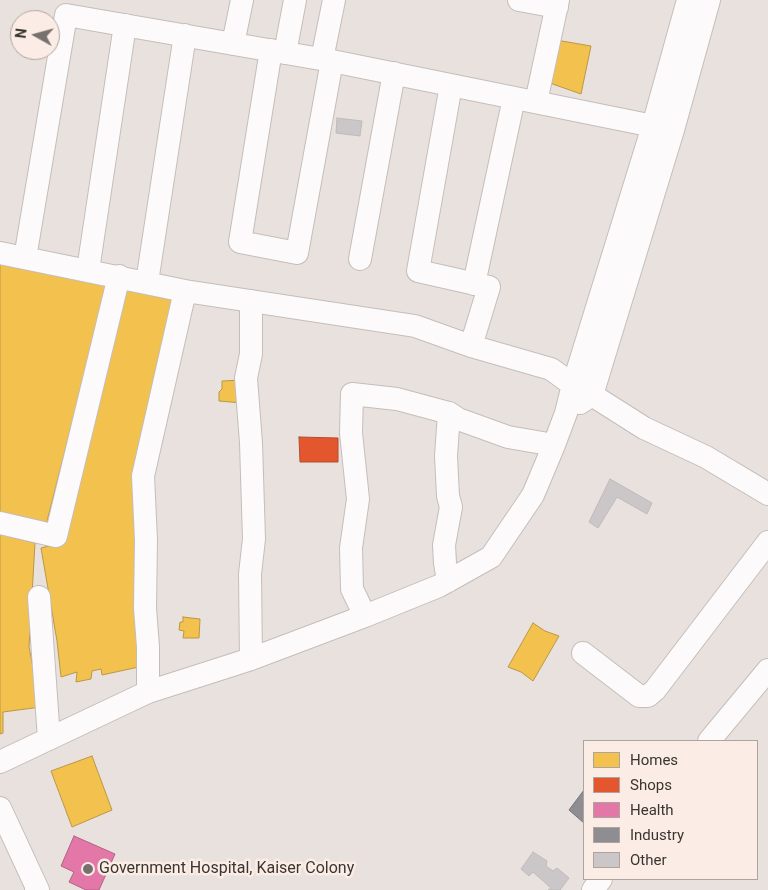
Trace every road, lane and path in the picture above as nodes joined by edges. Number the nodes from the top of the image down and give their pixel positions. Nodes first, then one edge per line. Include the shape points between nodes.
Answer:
1 (242, 0) edge
2 (295, 0) edge
3 (334, 0) edge
4 (519, 0) edge
5 (688, 0) edge
6 (709, 0) edge
7 (558, 4) edge
8 (125, 25) junction
9 (185, 35) junction
10 (233, 44) junction
11 (278, 51) junction
12 (327, 60) junction
13 (394, 73) junction
14 (451, 85) junction
15 (514, 98) junction
16 (536, 102) junction
17 (663, 128) junction
18 (0, 253) edge
19 (25, 258) junction
20 (360, 259) dead end
21 (88, 270) junction
22 (119, 276) junction
23 (147, 282) junction
24 (474, 284) junction
25 (184, 291) junction
26 (251, 301) junction
27 (471, 346) junction
28 (582, 390) junction
29 (449, 413) junction
30 (554, 445) junction
31 (768, 494) edge
32 (0, 523) edge
33 (768, 542) edge
34 (448, 581) junction
35 (39, 597) dead end
36 (365, 616) junction
37 (583, 653) dead end
38 (251, 659) junction
39 (768, 670) edge
40 (148, 692) junction
41 (49, 739) junction
42 (710, 740) edge
43 (0, 762) edge
44 (0, 808) edge
45 (37, 890) edge

1 - 10 street
2 - 11 street
3 - 12 street
4 - 7 street
5 - 17 street
6 - 17 street
7 - 16 street
8 - 9 street
8 - 19 street via 66,15
8 - 21 street
9 - 10 street
9 - 23 street
10 - 11 street
11 - 12 street
11 - 12 street via 240,242 297,253
12 - 13 street
13 - 14 street
13 - 20 street
14 - 15 street
14 - 24 street via 418,272
15 - 16 street
15 - 24 street
16 - 17 street
17 - 28 street
18 - 19 street
19 - 21 street
21 - 22 street
22 - 23 street
22 - 32 street via 56,536
23 - 25 street
24 - 27 street via 489,287
25 - 26 street
25 - 40 street via 143,476
26 - 27 street via 415,326
26 - 38 street via 251,354 246,378 252,444 254,540 250,574
27 - 28 street via 551,368
28 - 30 street via 566,413
28 - 31 street via 644,428 706,457
29 - 30 street via 508,437
29 - 34 street via 446,456 451,507 444,545
29 - 36 street via 397,399 352,394 351,433 358,499 351,548 352,589
30 - 34 street via 533,495 492,557
33 - 37 street via 648,696 639,696
34 - 36 street
35 - 41 street
36 - 38 street
38 - 40 street
39 - 42 street
40 - 41 street
41 - 43 street
44 - 45 street

